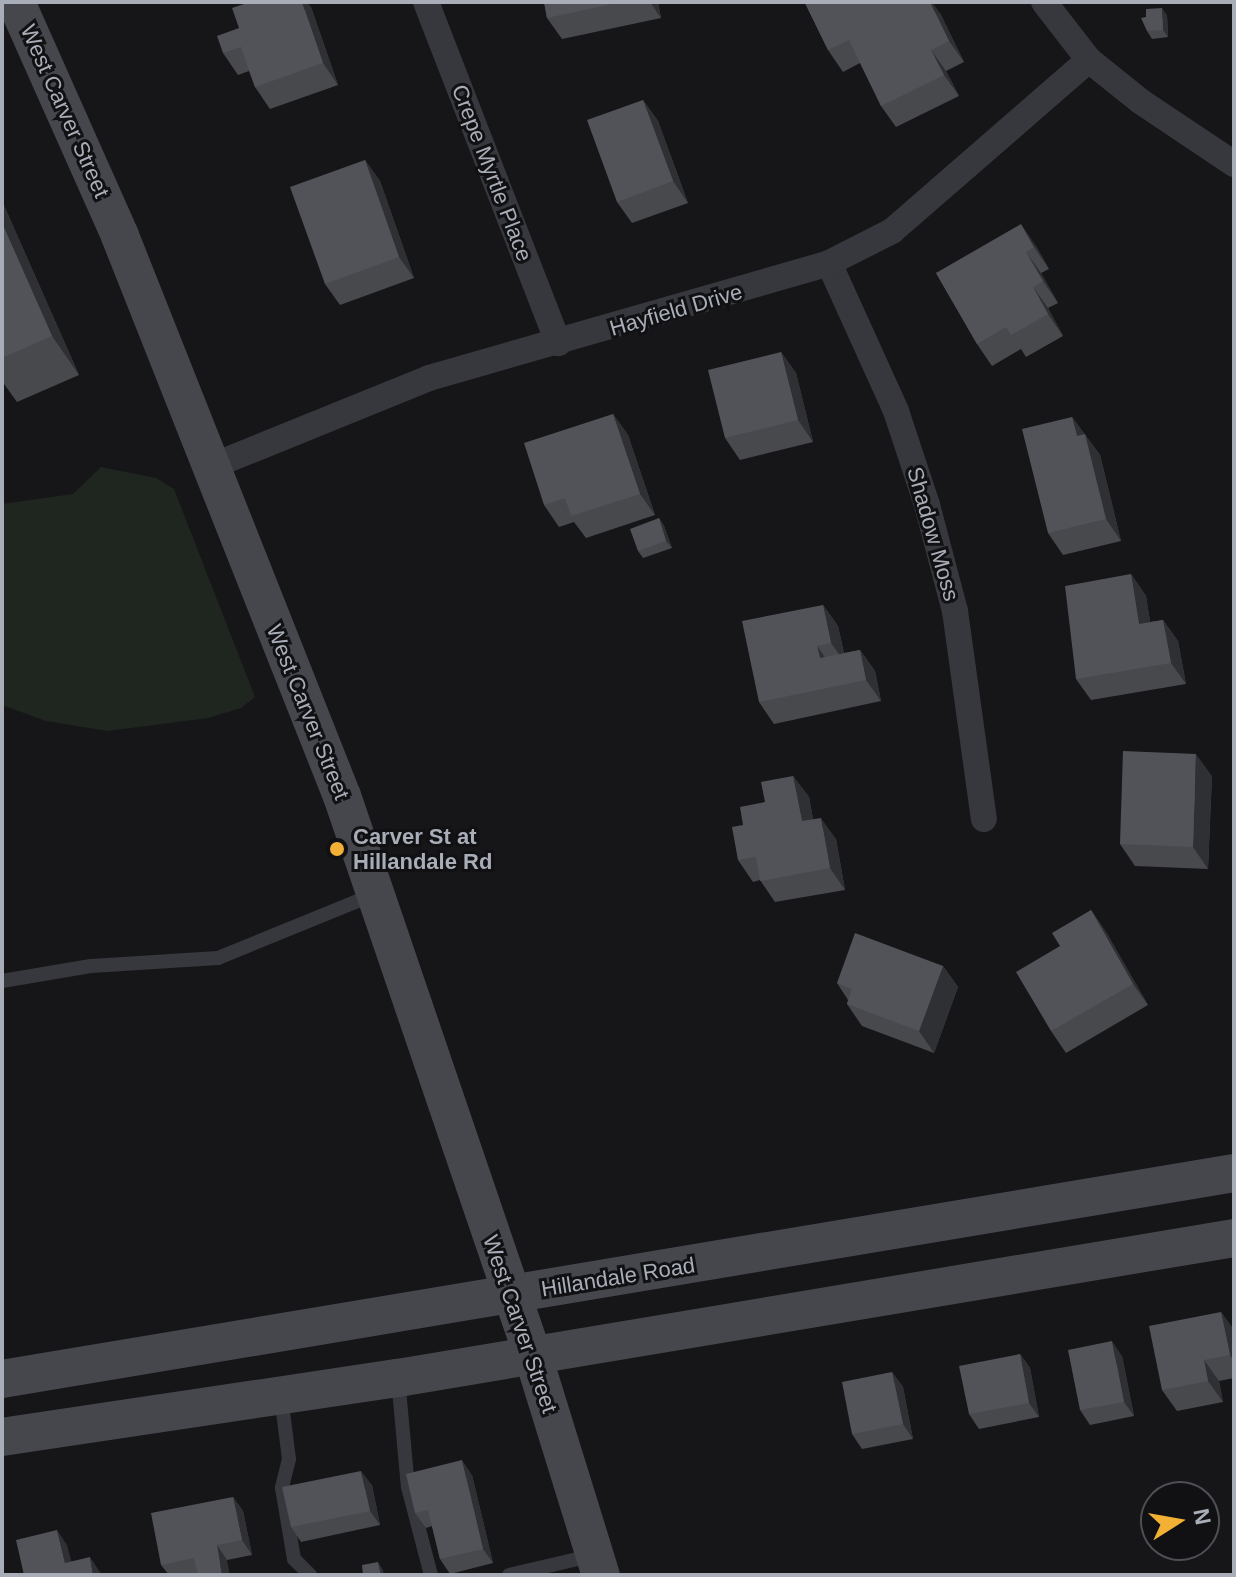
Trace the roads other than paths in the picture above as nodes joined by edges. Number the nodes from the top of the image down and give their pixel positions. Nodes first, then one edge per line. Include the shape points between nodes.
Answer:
1 (16, 2) edge
2 (426, 2) edge
3 (1044, 2) edge
4 (1089, 60) junction
5 (1234, 164) edge
6 (829, 263) junction
7 (558, 343) junction
8 (210, 467) junction
9 (984, 819) dead end
10 (375, 894) junction
11 (2, 981) edge
12 (1234, 1173) edge
13 (1234, 1238) edge
14 (508, 1294) junction
15 (533, 1356) junction
16 (398, 1378) junction
17 (2, 1379) edge
18 (280, 1395) junction
19 (2, 1437) edge
20 (598, 1565) edge
21 (310, 1575) edge
22 (431, 1575) edge
23 (509, 1575) edge

1 - 8 street, West Carver Street via 120,236
2 - 7 street, Crepe Myrtle Place
3 - 4 street
4 - 5 street
4 - 6 street, Hayfield Drive via 892,231
6 - 7 street, Hayfield Drive
6 - 9 street, Shadow Moss via 896,411 927,505 969,689
7 - 8 street, Hayfield Drive via 387,392
8 - 10 street, West Carver Street via 342,796
10 - 11 lane via 218,958 91,966
10 - 14 street, West Carver Street
12 - 14 street, Hillandale Road
13 - 15 street
14 - 15 street, West Carver Street
14 - 17 street, Hillandale Road
15 - 16 street
15 - 20 street, West Carver Street
16 - 18 street
16 - 22 lane via 408,1487
18 - 19 street
18 - 21 lane via 289,1459 282,1488 294,1559
20 - 23 lane

